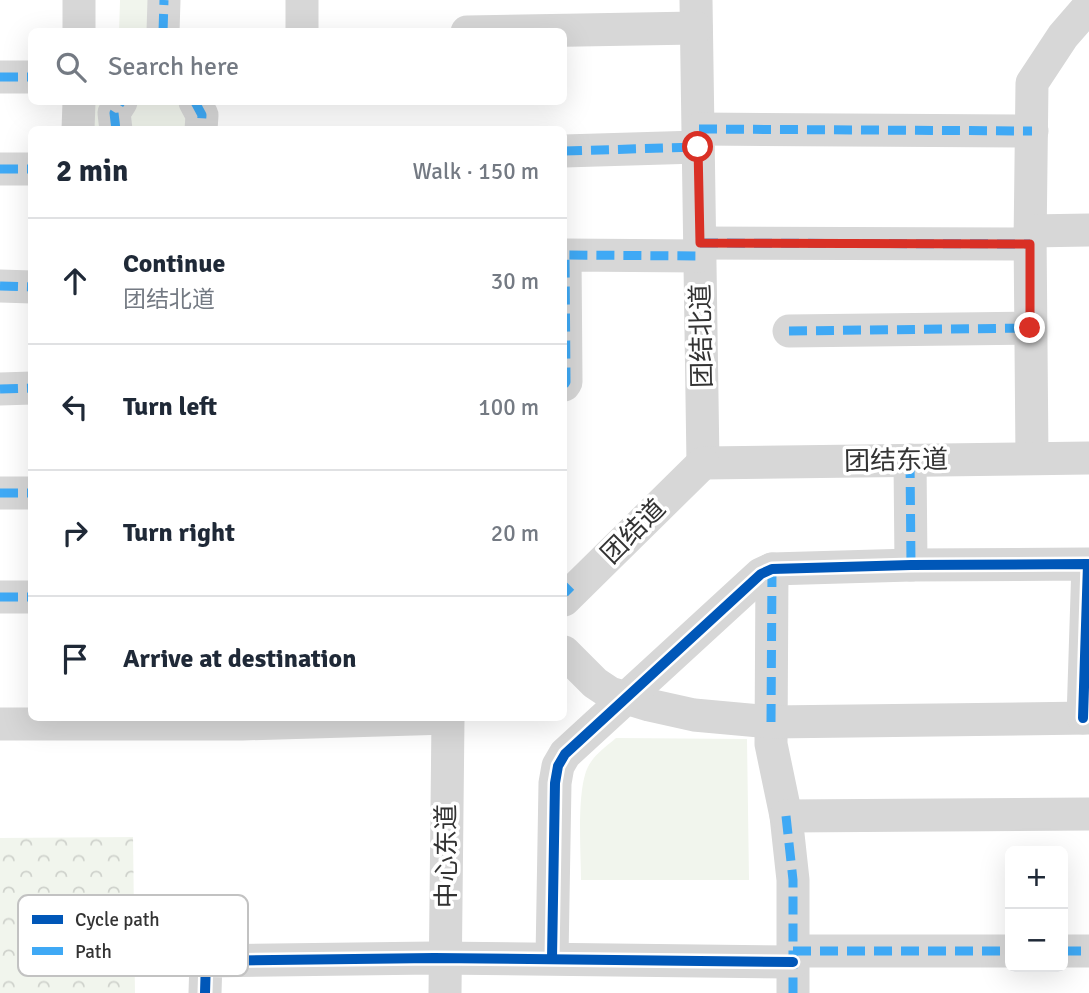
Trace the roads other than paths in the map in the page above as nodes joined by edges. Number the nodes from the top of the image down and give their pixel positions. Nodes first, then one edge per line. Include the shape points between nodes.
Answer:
1 (79, 0) edge
2 (164, 0) edge
3 (302, 0) edge
4 (1089, 6) edge
5 (696, 14) edge
6 (79, 28) edge
7 (163, 28) edge
8 (302, 28) edge
9 (518, 28) edge
10 (0, 77) edge
11 (28, 77) edge
12 (79, 105) edge
13 (119, 105) edge
14 (197, 105) edge
15 (78, 126) edge
16 (116, 126) edge
17 (201, 126) edge
18 (1032, 131) junction
19 (699, 138) junction
20 (567, 151) edge
21 (0, 169) edge
22 (28, 169) edge
23 (1089, 230) edge
24 (1030, 237) junction
25 (700, 250) junction
26 (567, 255) edge
27 (0, 286) edge
28 (28, 287) edge
29 (1030, 328) junction
30 (789, 331) dead end
31 (0, 388) edge
32 (28, 388) edge
33 (1032, 458) junction
34 (1089, 458) edge
35 (910, 460) junction
36 (703, 463) junction
37 (0, 493) edge
38 (28, 493) edge
39 (911, 565) junction
40 (772, 569) junction
41 (567, 592) edge
42 (0, 597) edge
43 (28, 597) edge
44 (567, 655) edge
45 (627, 697) junction
46 (1086, 718) edge
47 (444, 722) edge
48 (771, 722) junction
49 (0, 724) edge
50 (242, 725) edge
51 (0, 733) edge
52 (1089, 814) edge
53 (786, 817) junction
54 (1005, 951) edge
55 (1068, 951) edge
56 (1089, 951) edge
57 (440, 958) junction
58 (552, 958) junction
59 (248, 960) edge
60 (793, 969) edge
61 (434, 993) edge
62 (445, 993) edge

1 - 6 street
2 - 7 street
3 - 8 street
4 - 18 street via 1032,82
5 - 9 street
5 - 19 street, 团结北道
10 - 11 street
12 - 15 street
13 - 16 street via 114,113
14 - 17 street
18 - 19 street
18 - 24 street
19 - 20 street
19 - 25 street, 团结北道
21 - 22 street
23 - 24 street
24 - 25 street
24 - 29 street
25 - 26 street
25 - 36 street, 团结北道
27 - 28 street
29 - 30 street
29 - 33 street
31 - 32 street
33 - 34 street, 团结东道
33 - 35 street, 团结东道
35 - 36 street, 团结东道
35 - 39 street
36 - 41 street, 团结道
37 - 38 street
39 - 40 street
39 - 46 street via 1088,564
40 - 45 street via 761,574
40 - 48 street
42 - 43 street
44 - 45 street via 595,683
45 - 48 street via 694,715
45 - 58 street via 579,738 558,766
46 - 48 street
47 - 50 street
47 - 57 street, 中心东道
48 - 53 street
49 - 50 street
50 - 51 street
52 - 53 street
53 - 60 street via 793,880
54 - 60 street
55 - 56 street
57 - 58 street
57 - 59 street
57 - 61 street, 中心东道
57 - 62 street, 中心东道
58 - 60 street

